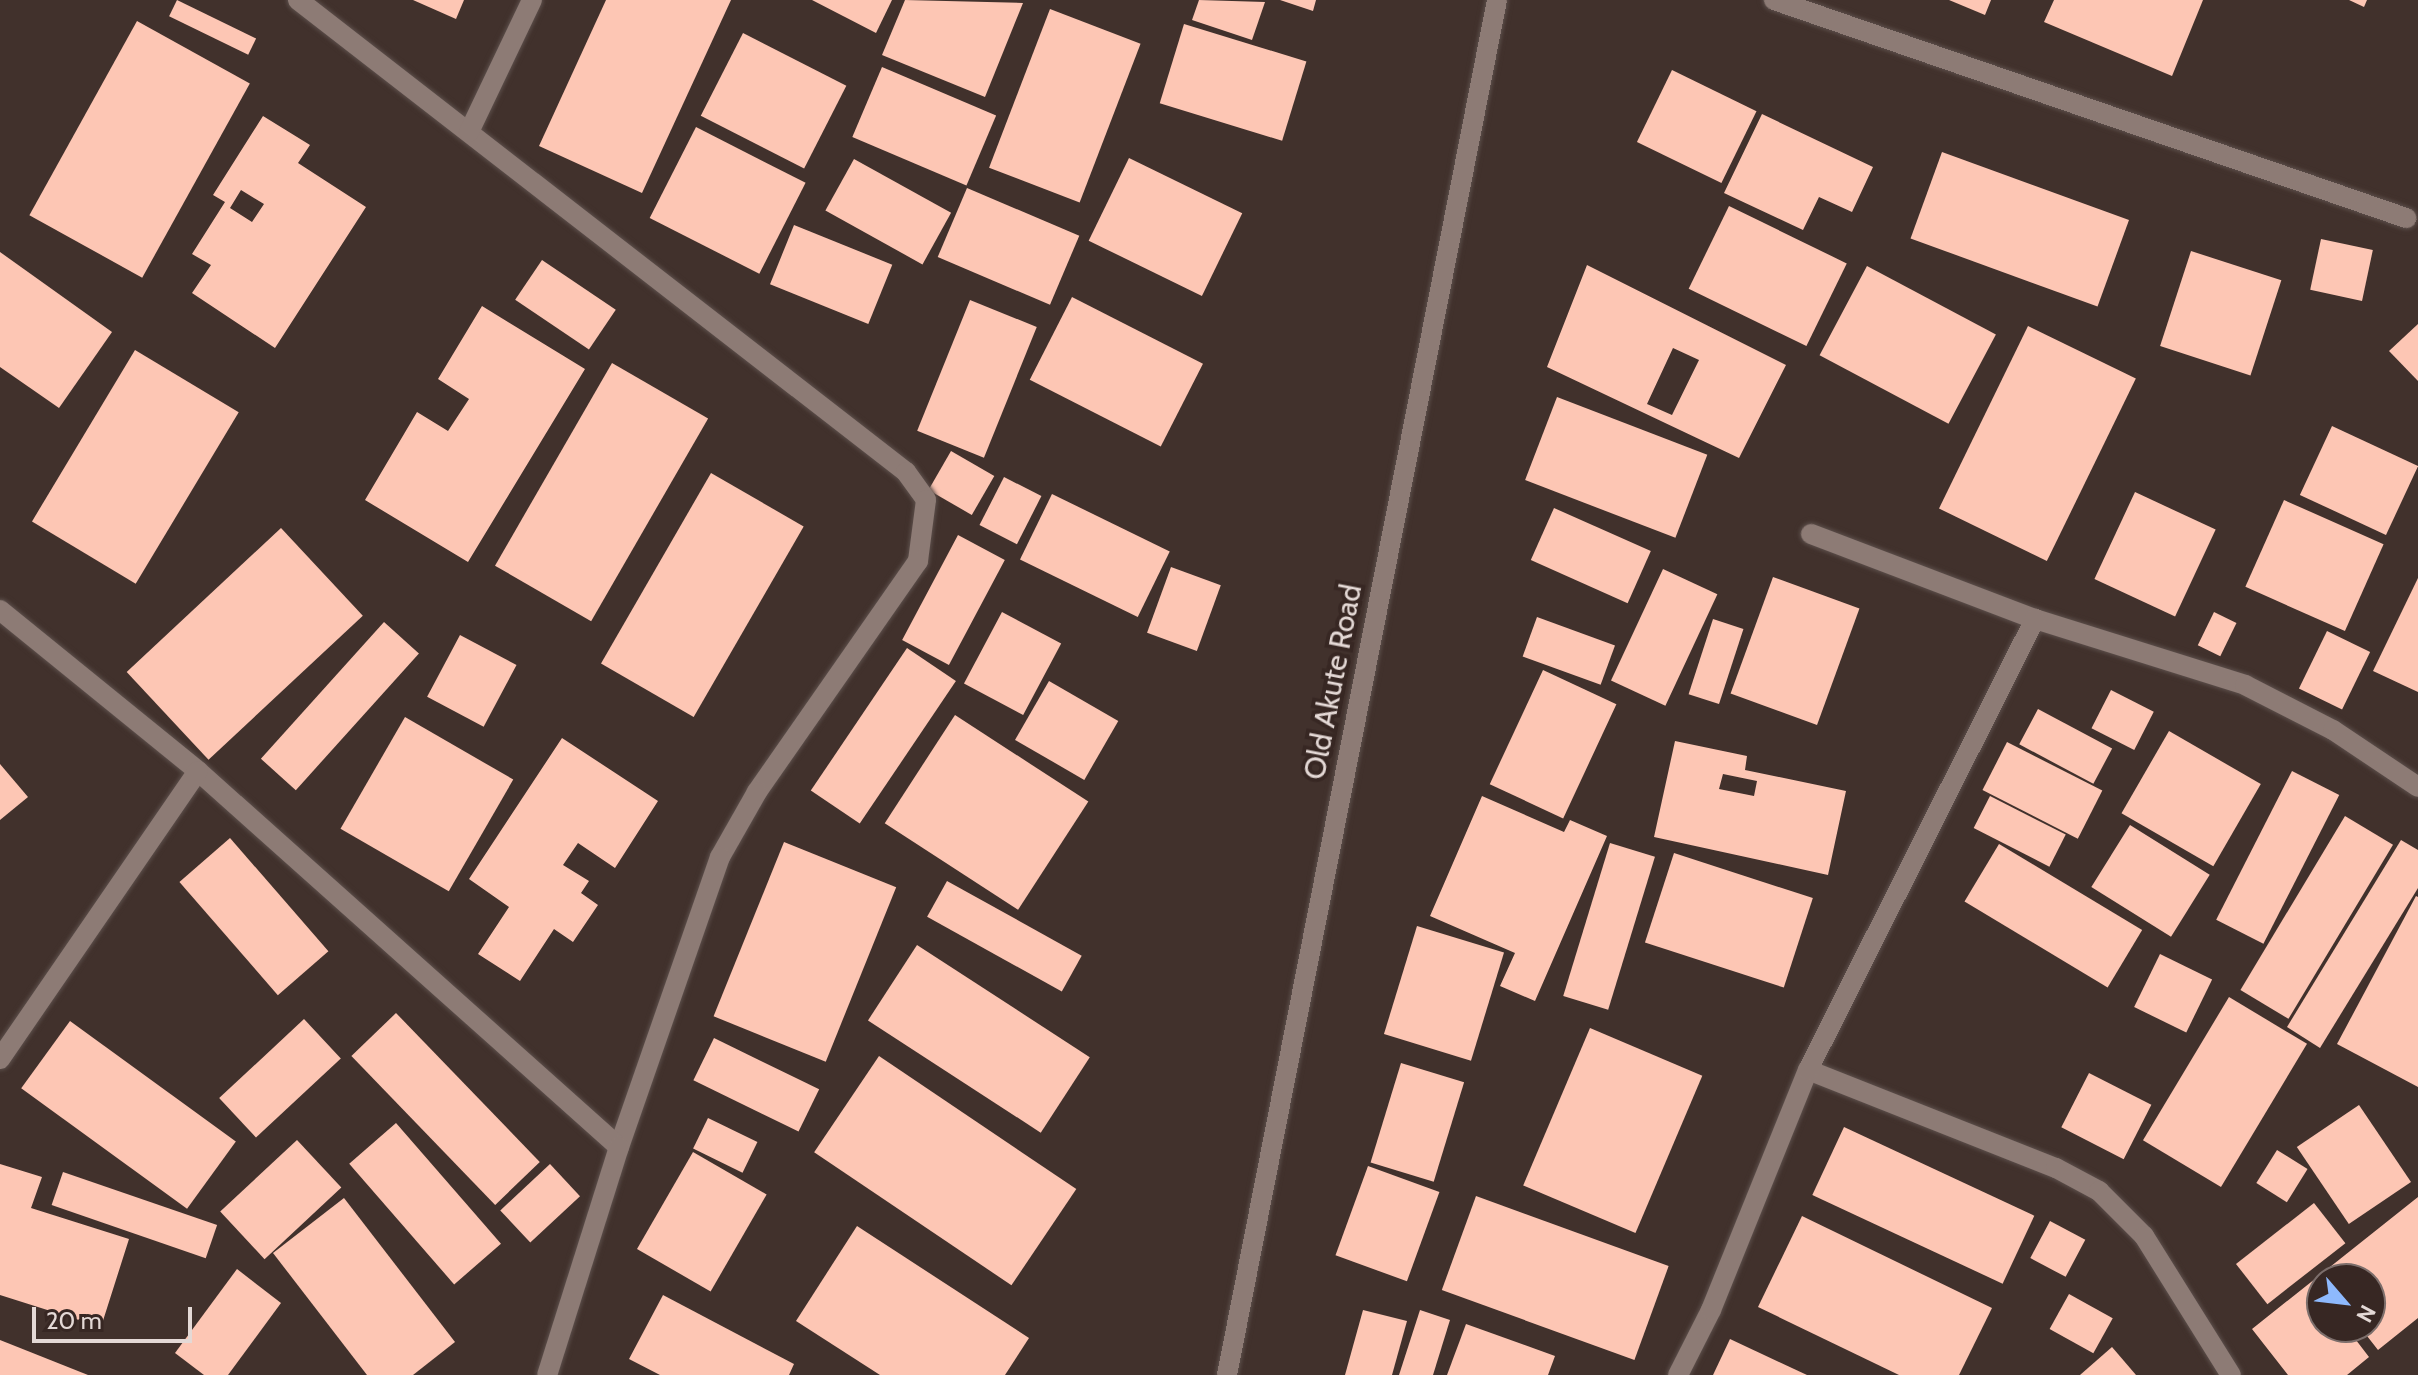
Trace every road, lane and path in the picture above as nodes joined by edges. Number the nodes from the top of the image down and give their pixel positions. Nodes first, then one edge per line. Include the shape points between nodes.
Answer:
1 (298, 0) edge
2 (532, 0) edge
3 (1497, 0) edge
4 (1774, 0) edge
5 (469, 132) junction
6 (2406, 218) dead end
7 (1811, 534) dead end
8 (0, 610) edge
9 (2035, 619) junction
10 (198, 771) junction
11 (2418, 787) edge
12 (0, 1059) edge
13 (1808, 1070) junction
14 (619, 1147) junction
15 (547, 1375) edge
16 (1227, 1375) edge
17 (1678, 1375) edge
18 (2231, 1375) edge

1 - 5 street
2 - 5 street
3 - 16 street, Old Akute Road
4 - 6 street
5 - 14 street via 906,472 926,500 918,561 757,792 720,857
7 - 9 street
8 - 10 street
9 - 11 street via 2245,685 2333,730
9 - 13 street
10 - 12 street
10 - 14 street
13 - 17 street via 1711,1310
13 - 18 street via 2056,1168 2099,1191 2144,1236
14 - 15 street

